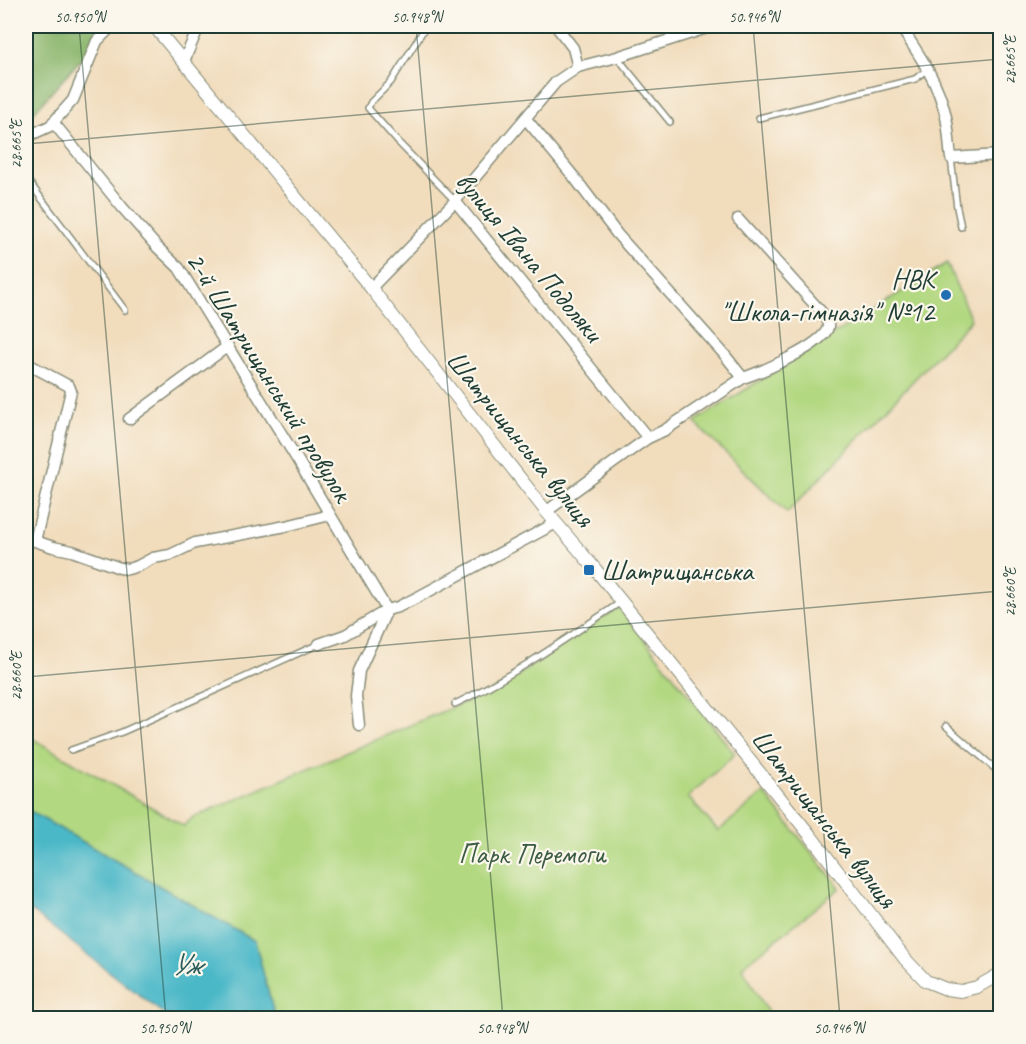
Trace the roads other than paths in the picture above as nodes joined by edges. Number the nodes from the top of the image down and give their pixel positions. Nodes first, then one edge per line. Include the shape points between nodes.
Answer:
1 (112, 26) edge
2 (154, 26) edge
3 (199, 26) edge
4 (426, 26) edge
5 (556, 26) edge
6 (713, 26) edge
7 (900, 26) edge
8 (617, 57) junction
9 (184, 61) junction
10 (578, 67) junction
11 (928, 69) junction
12 (526, 118) junction
13 (759, 118) dead end
14 (53, 122) junction
15 (670, 122) dead end
16 (26, 137) edge
17 (1000, 155) edge
18 (951, 158) junction
19 (26, 178) edge
20 (455, 201) junction
21 (738, 219) dead end
22 (961, 227) dead end
23 (370, 288) junction
24 (126, 310) dead end
25 (228, 346) junction
26 (26, 363) edge
27 (743, 378) junction
28 (129, 419) dead end
29 (648, 438) junction
30 (547, 511) junction
31 (330, 515) junction
32 (556, 522) junction
33 (30, 539) edge
34 (621, 602) junction
35 (387, 610) junction
36 (319, 644) joint
37 (455, 704) dead end
38 (359, 725) dead end
39 (946, 726) dead end
40 (70, 750) dead end
41 (1000, 773) edge
42 (1000, 974) edge

1 - 14 street via 97,41 73,100
2 - 9 street, Шатрищанська вулиця
3 - 9 street
4 - 20 lane, вулиця Івана Подоляки via 391,82 368,105
5 - 10 street via 573,48
6 - 8 street
7 - 11 street
8 - 10 street
8 - 15 lane
9 - 23 street, Шатрищанська вулиця
10 - 12 street via 556,82
11 - 13 lane via 915,79
11 - 18 street via 945,115
12 - 20 street
12 - 27 street via 617,234
14 - 16 street
14 - 25 street, 2-й Шатрищанський провулок via 122,207 179,268
17 - 18 street
18 - 22 lane
19 - 24 lane
20 - 23 street
20 - 29 street, вулиця Івана Подоляки
21 - 27 street via 828,322 824,334 805,349
23 - 30 street, Шатрищанська вулиця
25 - 28 street
25 - 31 street, 2-й Шатрищанський провулок
26 - 33 street via 69,386 71,391
27 - 29 street
29 - 30 street
30 - 32 street, Шатрищанська вулиця
31 - 33 street via 195,543 126,569
31 - 35 street, 2-й Шатрищанський провулок
32 - 34 street, Шатрищанська вулиця
32 - 35 street
34 - 37 lane via 520,668
34 - 42 street, Шатрищанська вулиця via 926,981 961,991
35 - 36 street via 345,635
35 - 38 street via 359,671
36 - 40 lane via 122,732
39 - 41 lane

